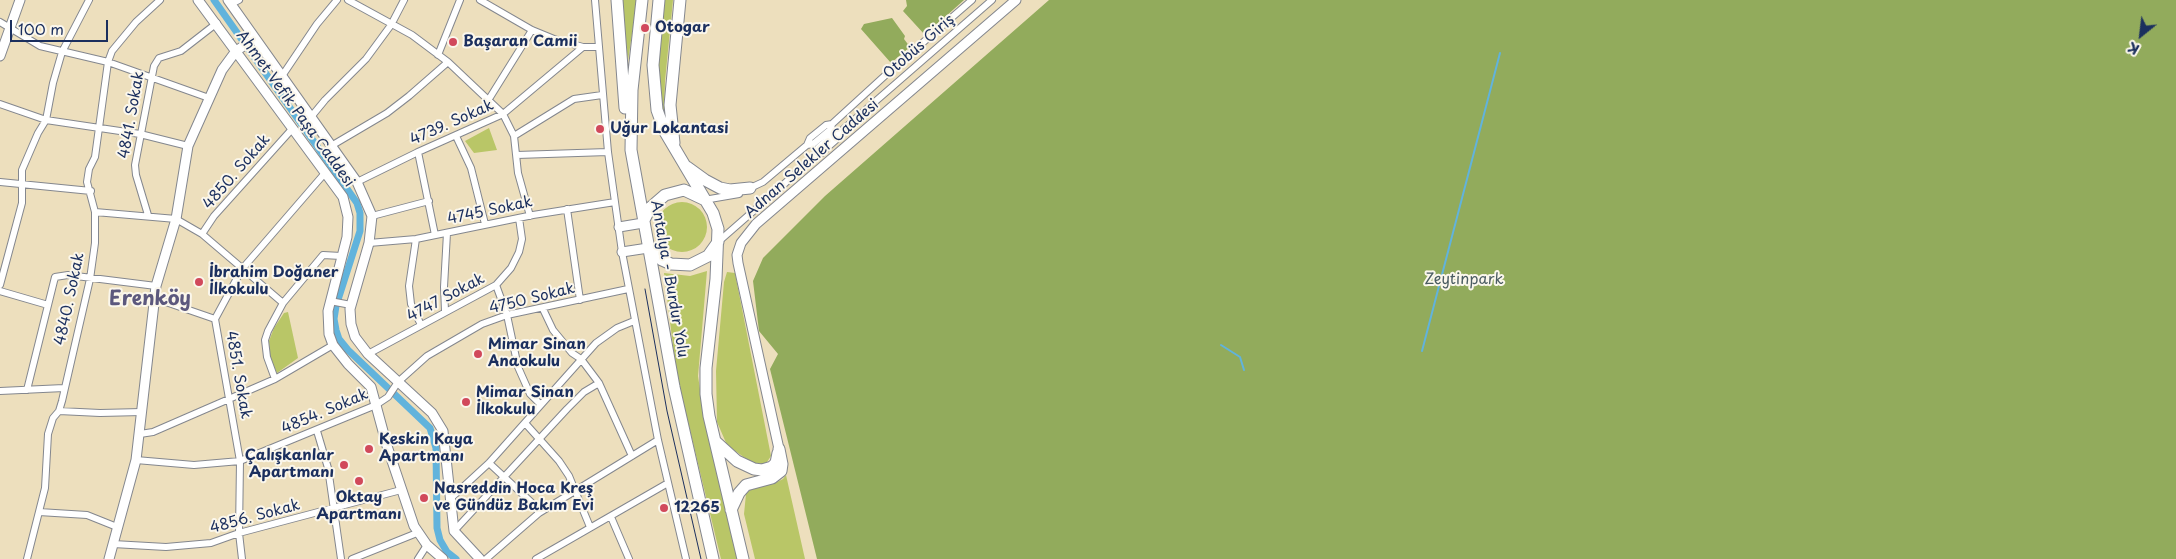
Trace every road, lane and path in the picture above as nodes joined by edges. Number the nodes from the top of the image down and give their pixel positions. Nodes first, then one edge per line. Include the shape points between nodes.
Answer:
1 (20, 0) edge
2 (89, 0) edge
3 (160, 0) edge
4 (198, 0) edge
5 (337, 0) edge
6 (348, 0) edge
7 (404, 0) edge
8 (460, 0) edge
9 (480, 0) edge
10 (594, 0) edge
11 (617, 0) edge
12 (642, 0) edge
13 (659, 0) edge
14 (680, 0) edge
15 (972, 0) edge
16 (992, 0) edge
17 (1016, 0) edge
18 (233, 1) edge
19 (0, 22) edge
20 (217, 23) junction
21 (391, 25) junction
22 (11, 28) junction
23 (532, 30) junction
24 (253, 40) junction
25 (583, 47) junction
26 (598, 47) junction
27 (238, 50) junction
28 (62, 52) junction
29 (0, 56) edge
30 (438, 56) junction
31 (108, 62) junction
32 (448, 62) junction
33 (153, 76) junction
34 (282, 76) junction
35 (602, 95) junction
36 (209, 98) junction
37 (489, 99) junction
38 (0, 104) edge
39 (503, 114) junction
40 (311, 117) junction
41 (46, 120) junction
42 (100, 127) junction
43 (293, 128) junction
44 (140, 134) junction
45 (456, 136) junction
46 (514, 136) junction
47 (188, 146) junction
48 (331, 146) junction
49 (631, 150) junction
50 (674, 150) junction
51 (418, 152) junction
52 (608, 152) junction
53 (517, 154) junction
54 (680, 161) junction
55 (325, 172) junction
56 (0, 182) edge
57 (357, 182) junction
58 (22, 185) junction
59 (750, 188) junction
60 (91, 191) junction
61 (429, 200) junction
62 (704, 200) junction
63 (615, 202) junction
64 (567, 209) junction
65 (95, 212) junction
66 (148, 215) junction
67 (372, 216) junction
68 (530, 216) junction
69 (519, 218) junction
70 (176, 219) junction
71 (643, 223) junction
72 (485, 224) junction
73 (619, 227) junction
74 (447, 233) junction
75 (202, 234) junction
76 (435, 235) junction
77 (416, 239) junction
78 (718, 242) junction
79 (369, 243) junction
80 (648, 248) junction
81 (622, 252) junction
82 (341, 256) junction
83 (242, 269) junction
84 (90, 279) junction
85 (0, 285) edge
86 (496, 285) junction
87 (156, 286) junction
88 (628, 288) junction
89 (0, 291) edge
90 (154, 298) junction
91 (580, 300) junction
92 (335, 302) junction
93 (283, 304) junction
94 (48, 305) junction
95 (351, 305) junction
96 (543, 309) junction
97 (445, 311) junction
98 (507, 315) junction
99 (215, 320) junction
100 (634, 321) junction
101 (421, 325) junction
102 (333, 345) junction
103 (368, 354) junction
104 (581, 359) junction
105 (274, 379) junction
106 (599, 383) junction
107 (396, 385) junction
108 (64, 388) junction
109 (27, 390) junction
110 (0, 391) edge
111 (229, 400) junction
112 (540, 404) junction
113 (376, 405) junction
114 (59, 411) junction
115 (142, 412) junction
116 (524, 423) junction
117 (317, 431) junction
118 (140, 434) junction
119 (540, 440) junction
120 (658, 440) junction
121 (715, 441) junction
122 (779, 449) junction
123 (632, 456) junction
124 (136, 460) junction
125 (240, 461) junction
126 (488, 464) junction
127 (504, 477) junction
128 (668, 483) junction
129 (401, 490) junction
130 (574, 491) junction
131 (451, 498) junction
132 (334, 509) junction
133 (731, 510) junction
134 (39, 512) junction
135 (539, 513) junction
136 (611, 517) junction
137 (117, 527) junction
138 (590, 527) junction
139 (454, 531) junction
140 (239, 533) junction
141 (417, 533) junction
142 (113, 544) junction
143 (426, 545) junction
144 (28, 559) edge
145 (109, 559) edge
146 (242, 559) edge
147 (341, 559) edge
148 (352, 559) edge
149 (418, 559) edge
150 (443, 559) edge
151 (480, 559) edge
152 (486, 559) edge
153 (536, 559) edge
154 (629, 559) edge
155 (685, 559) edge
156 (713, 559) edge
157 (743, 559) edge

1 - 22 street
2 - 28 street
3 - 31 street, 4840. Sokak via 136,22
4 - 20 street, Ahmet Vefik Paşa Caddesi
5 - 34 street
6 - 21 street
7 - 21 street
8 - 30 street
9 - 23 street
10 - 26 street
11 - 49 highway
12 - 49 highway, Antalya - Burdur Yolu via 632,90
13 - 50 highway, Antalya - Burdur Yolu via 654,88 657,110
14 - 50 highway via 670,105
15 - 59 street via 832,124 814,135 807,145 763,182
16 - 78 street, Otobüs Giriş
17 - 122 street, Adnan Selekler Caddesi via 756,224 741,243 738,263
18 - 24 street
19 - 22 street
20 - 27 street, Ahmet Vefik Paşa Caddesi
20 - 33 street, 4841. Sokak via 181,52 159,58
21 - 30 street via 412,35
21 - 40 street via 366,60
22 - 28 street via 40,46
22 - 29 street
23 - 25 street
23 - 37 street
24 - 27 street
24 - 34 street
25 - 26 street
25 - 39 street, 4739. Sokak
26 - 35 street
27 - 36 street via 222,70
27 - 43 street, Ahmet Vefik Paşa Caddesi
28 - 31 street
28 - 41 street
30 - 32 street
31 - 33 street
31 - 42 street, 4840. Sokak
32 - 37 street
32 - 48 street via 387,113
33 - 36 street
33 - 44 street, 4841. Sokak
34 - 40 street
35 - 46 street via 574,99
35 - 52 street
36 - 47 street
37 - 39 street
38 - 41 street
39 - 45 street, 4739. Sokak
39 - 46 street
40 - 48 street
41 - 42 street
41 - 58 street via 22,170
42 - 44 street
42 - 60 street, 4840. Sokak via 87,182
43 - 55 street, Ahmet Vefik Paşa Caddesi
43 - 75 street, 4850. Sokak via 232,195
44 - 47 street
44 - 66 street, 4841. Sokak via 135,165
45 - 51 street, 4739. Sokak
45 - 72 street via 471,168
46 - 53 street
47 - 70 street
48 - 57 street
49 - 71 highway, Antalya - Burdur Yolu
50 - 54 highway, Antalya - Burdur Yolu
51 - 57 street, 4739. Sokak
51 - 61 street
52 - 53 street
52 - 63 street
53 - 68 street via 518,173
54 - 59 highway via 720,188
54 - 62 highway, Antalya - Burdur Yolu
55 - 82 street, Ahmet Vefik Paşa Caddesi via 343,197 348,217 347,237
55 - 83 street, 4851. Sokak
56 - 58 street
57 - 67 street
58 - 60 street
58 - 85 street via 22,203
59 - 62 street via 727,197
60 - 65 street, 4840. Sokak
61 - 67 street
61 - 76 street
62 - 71 highway via 684,190 665,194 650,208
62 - 78 highway, Antalya - Burdur Yolu via 713,213
63 - 64 street, 4745 Sokak
63 - 73 street
64 - 68 street, 4745 Sokak
64 - 91 street
65 - 66 street
65 - 84 street, 4840. Sokak
66 - 70 street
67 - 79 street
68 - 69 street, 4745 Sokak
69 - 72 street, 4745 Sokak
69 - 86 street, 4747 Sokak via 522,239 519,252 511,268
70 - 75 street
70 - 87 street
71 - 73 street
71 - 80 highway, Antalya - Burdur Yolu
72 - 74 street, 4745 Sokak
73 - 81 street
74 - 76 street, 4745 Sokak
74 - 97 street
75 - 83 street
76 - 77 street, 4745 Sokak
77 - 79 street, 4745 Sokak
77 - 101 street via 409,286 411,304
78 - 80 highway via 708,256 690,265 671,264
78 - 121 highway, Antalya - Burdur Yolu via 706,368 708,416
79 - 95 street
80 - 81 street
80 - 156 highway, Antalya - Burdur Yolu via 674,387
81 - 88 street
82 - 92 street, Ahmet Vefik Paşa Caddesi
82 - 93 street via 323,255
83 - 93 street
83 - 99 street, 4851. Sokak
84 - 87 street
84 - 94 street via 68,275 55,277
84 - 108 street, 4840. Sokak
86 - 97 street, 4747 Sokak
86 - 98 street
87 - 90 street
88 - 91 street, 4750 Sokak
88 - 100 street
89 - 94 street
90 - 99 street
90 - 115 street
91 - 96 street, 4750 Sokak
92 - 95 street
92 - 102 street, Ahmet Vefik Paşa Caddesi via 328,311
93 - 105 street via 265,340
94 - 109 street
95 - 103 street via 350,324
96 - 98 street, 4750 Sokak
96 - 104 street via 553,330
97 - 101 street, 4747 Sokak
98 - 107 street, 4750 Sokak via 482,324 427,356
98 - 112 street via 518,367 530,394
99 - 111 street, 4851. Sokak
100 - 104 street via 596,343
100 - 120 street
101 - 103 street, 4747 Sokak
102 - 105 street
102 - 113 street, Ahmet Vefik Paşa Caddesi via 370,387
103 - 107 street
104 - 106 street
104 - 112 street
105 - 111 street
106 - 119 street via 584,392
106 - 123 street
107 - 113 street, 4854. Sokak
107 - 131 street via 432,413 443,431
108 - 109 street
108 - 114 street, 4840. Sokak
109 - 110 street
111 - 118 street via 153,432
111 - 125 street, 4851. Sokak
112 - 116 street
113 - 117 street, 4854. Sokak
113 - 129 street, Ahmet Vefik Paşa Caddesi
114 - 115 street via 100,414
114 - 134 street, 4840. Sokak via 48,434 45,488
115 - 118 street
116 - 119 street
116 - 126 street
117 - 125 street, 4854. Sokak
117 - 132 street via 328,468
118 - 124 street
119 - 127 street
119 - 130 street via 569,476
120 - 123 street
120 - 128 street
121 - 122 highway via 737,461 762,470 776,463
121 - 133 highway, Antalya - Burdur Yolu
122 - 133 highway via 782,464 777,476 746,485 738,493
123 - 130 street
124 - 125 street, 4854. Sokak via 194,465
124 - 137 street
125 - 140 street, 4851. Sokak
126 - 127 street
126 - 131 street
127 - 135 street
127 - 139 street
128 - 136 street
128 - 155 street
129 - 132 street, 4856. Sokak
129 - 141 street, Ahmet Vefik Paşa Caddesi
130 - 135 street
130 - 138 street
131 - 139 street
132 - 140 street, 4856. Sokak
132 - 147 street
133 - 157 highway, Antalya - Burdur Yolu
134 - 137 street via 86,514
134 - 144 street, 4840. Sokak
135 - 152 street
136 - 138 street
136 - 154 street
137 - 142 street
138 - 153 street
139 - 151 street
140 - 142 street, 4856. Sokak via 210,543 166,547
140 - 146 street, 4851. Sokak
141 - 143 street, Ahmet Vefik Paşa Caddesi
141 - 148 street
142 - 145 street
143 - 149 street
143 - 150 street

